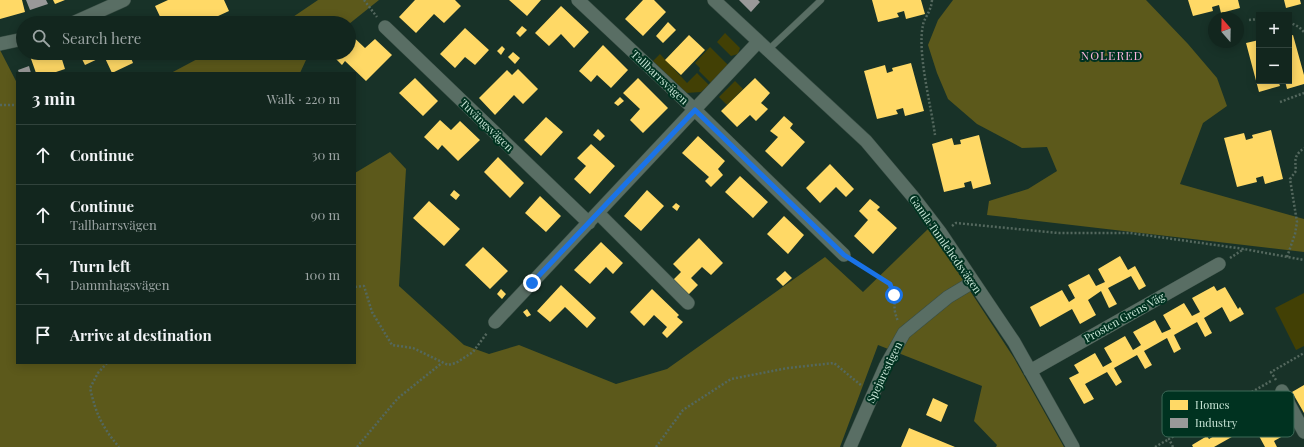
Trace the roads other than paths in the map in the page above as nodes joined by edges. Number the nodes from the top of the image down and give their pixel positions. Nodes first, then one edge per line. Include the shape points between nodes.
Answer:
1 (124, 0) edge
2 (578, 0) edge
3 (714, 0) edge
4 (821, 0) edge
5 (89, 16) edge
6 (385, 27) road end
7 (16, 41) edge
8 (0, 44) edge
9 (762, 46) junction
10 (695, 110) junction
11 (599, 214) junction
12 (589, 223) junction
13 (844, 255) road end
14 (1219, 264) dead end
15 (973, 282) junction
16 (688, 303) dead end
17 (495, 322) road end
18 (1030, 371) junction
19 (1294, 413) edge
20 (1304, 432) edge
21 (850, 447) edge
22 (1072, 447) edge

1 - 5 street
2 - 10 street, Tallbarrsvägen
3 - 9 street, Gamla Tumlehedsvägen
4 - 9 lane
6 - 12 street, Tuvängsvägen
7 - 8 street
9 - 10 street
9 - 15 street, Gamla Tumlehedsvägen via 866,141 940,232
10 - 11 street
10 - 13 street, Tallbarrsvägen
11 - 12 street
11 - 16 street
12 - 17 street
14 - 18 street, Prosten Grens Väg
15 - 18 street, Gamla Tumlehedsvägen via 1014,342
15 - 21 street, Spejarestigen via 948,297 904,334 885,367
18 - 22 street, Gamla Tumlehedsvägen
19 - 20 street

